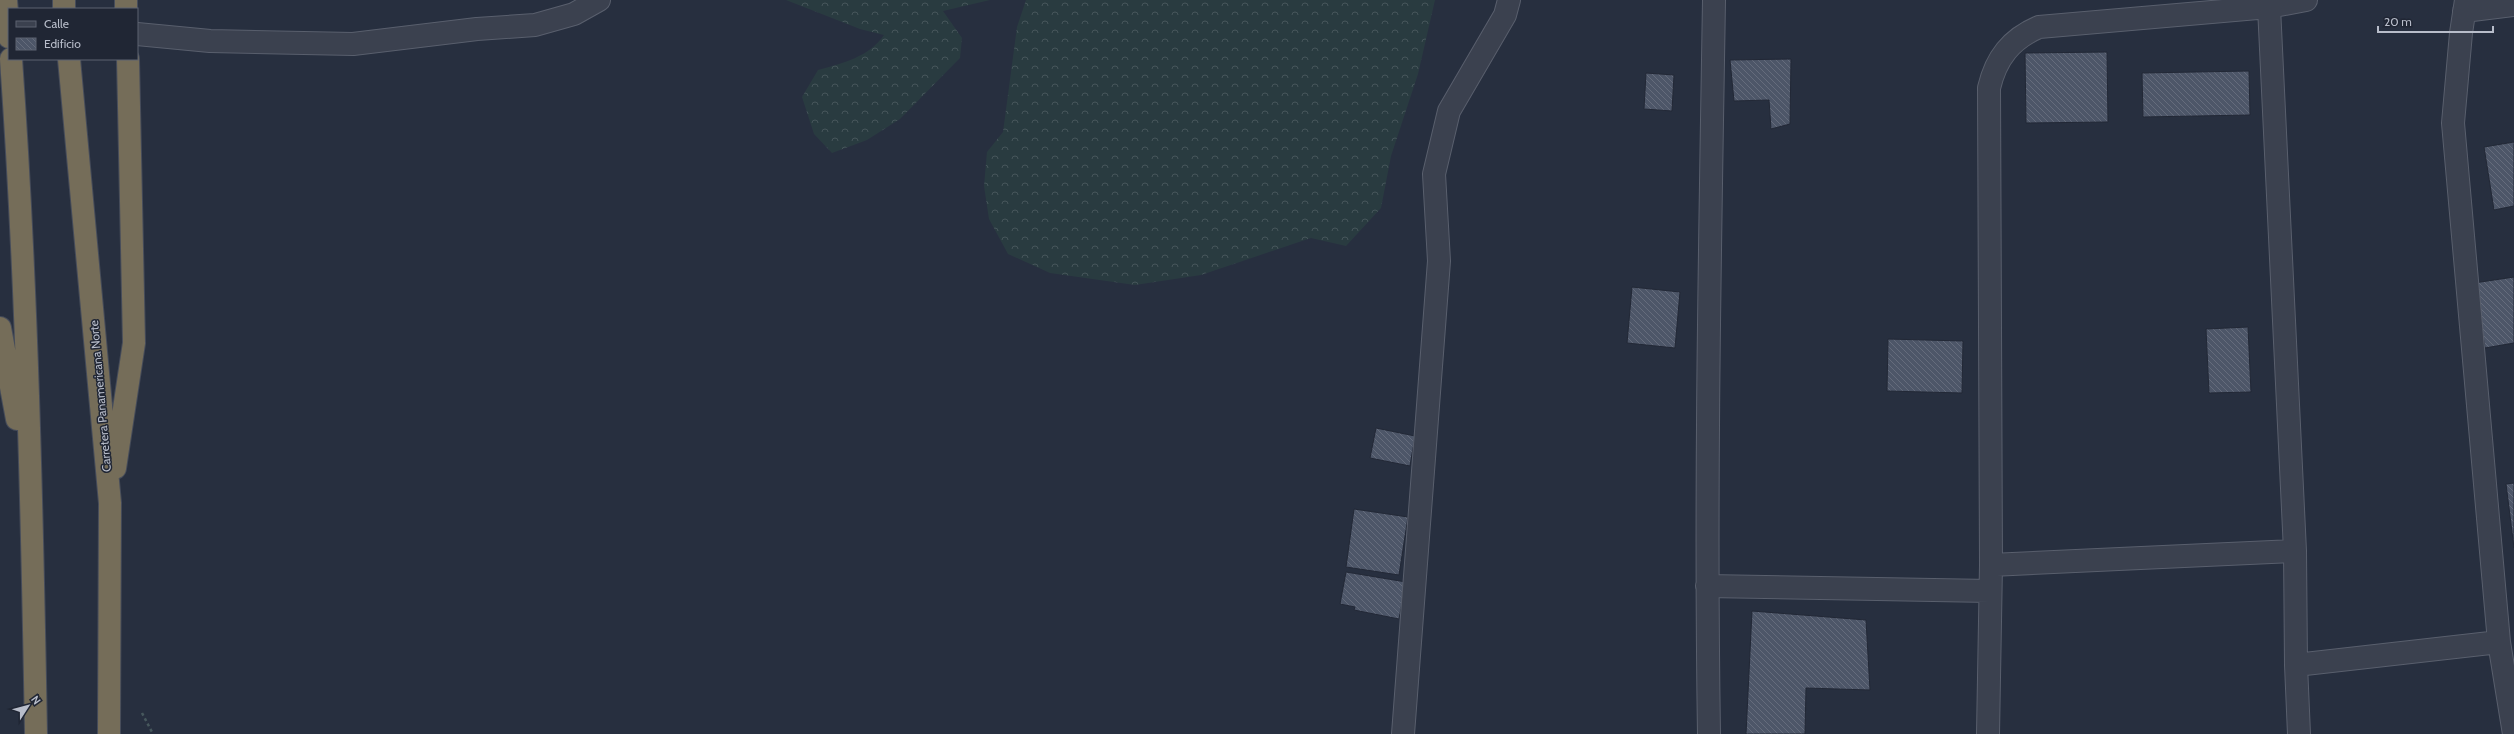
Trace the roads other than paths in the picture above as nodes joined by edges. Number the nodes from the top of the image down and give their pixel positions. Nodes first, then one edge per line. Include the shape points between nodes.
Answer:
1 (6, 0) edge
2 (599, 0) edge
3 (1508, 0) edge
4 (1714, 0) edge
5 (2306, 0) edge
6 (2465, 5) edge
7 (2514, 6) edge
8 (2269, 7) junction
9 (8, 25) edge
10 (138, 34) edge
11 (11, 60) edge
12 (69, 60) edge
13 (128, 60) edge
14 (0, 328) edge
15 (31, 494) junction
16 (110, 503) junction
17 (2295, 552) junction
18 (1990, 565) junction
19 (1707, 586) junction
20 (1990, 591) junction
21 (2499, 642) junction
22 (2296, 665) junction
23 (36, 734) edge
24 (109, 734) edge
25 (1403, 734) edge
26 (1709, 734) edge
27 (1988, 734) edge
28 (2299, 734) edge
29 (2514, 734) edge

1 - 9 highway
2 - 10 street via 574,14 535,25 477,29 353,44 210,41
3 - 25 street via 1505,15 1449,111 1434,174 1439,261
4 - 19 street via 1708,316
5 - 8 street
6 - 7 street
6 - 21 street via 2454,123
8 - 17 street
8 - 18 street via 2039,27 2014,40 1998,62 1989,88
11 - 15 highway
12 - 16 highway, Carretera Panamericana Norte
13 - 16 highway via 134,343
14 - 15 highway
15 - 23 highway
16 - 24 highway, Carretera Panamericana Norte
17 - 18 street
17 - 22 street
18 - 20 street
19 - 20 street
19 - 26 street
20 - 27 street
21 - 22 street
21 - 29 street
22 - 28 street

